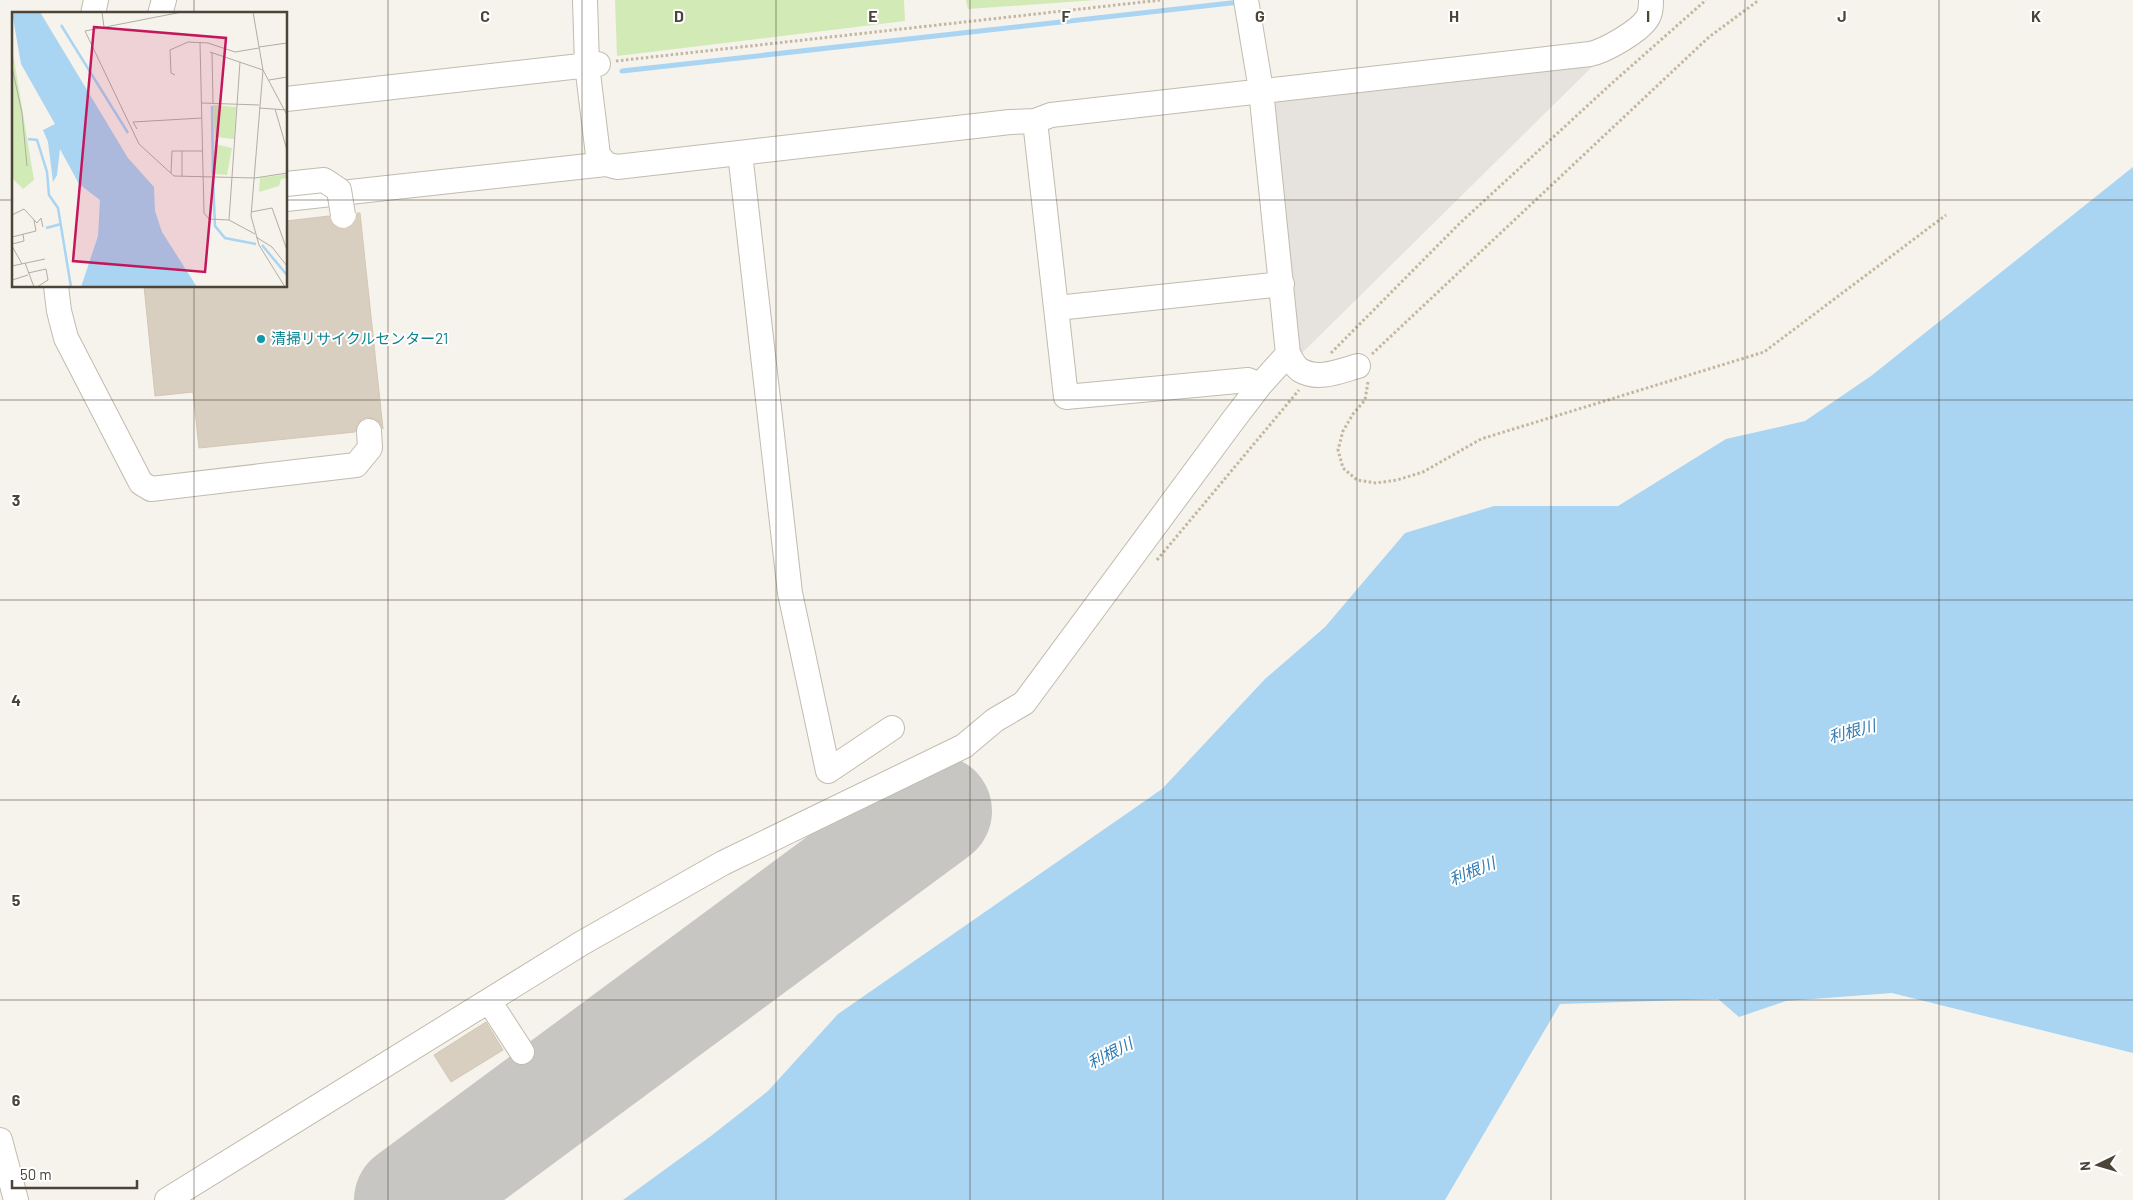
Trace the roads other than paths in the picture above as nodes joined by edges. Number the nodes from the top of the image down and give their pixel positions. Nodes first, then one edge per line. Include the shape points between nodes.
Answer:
1 (585, 0) edge
2 (595, 0) edge
3 (1246, 0) edge
4 (1651, 0) edge
5 (592, 64) junction
6 (1261, 90) junction
7 (288, 99) edge
8 (1036, 121) junction
9 (740, 153) junction
10 (606, 164) junction
11 (288, 184) edge
12 (288, 199) edge
13 (344, 215) dead end
14 (1282, 284) junction
15 (56, 288) edge
16 (1057, 308) junction
17 (1288, 354) junction
18 (1358, 366) road end
19 (1260, 385) junction
20 (369, 431) dead end
21 (892, 728) dead end
22 (489, 1001) junction
23 (522, 1052) dead end
24 (0, 1140) edge
25 (16, 1200) edge
26 (168, 1200) edge

1 - 5 street
2 - 5 street
3 - 6 street
4 - 6 street via 1647,19 1639,27 1599,52
5 - 7 street
5 - 10 street via 598,155
6 - 8 street via 1050,116
6 - 14 street
8 - 9 street
8 - 16 street
9 - 10 street via 625,167
9 - 21 street via 790,593 828,771
10 - 12 street
11 - 13 street, bridge via 324,180 339,190
14 - 16 street
14 - 17 street
15 - 20 street via 66,338 141,483 151,489 356,465 370,448
16 - 19 street via 1066,397 1248,380
17 - 18 street via 1298,369 1311,375 1325,375
17 - 19 street
19 - 22 street via 1024,702 995,720 964,746 723,863 582,943
22 - 23 street
22 - 26 street
24 - 25 street

